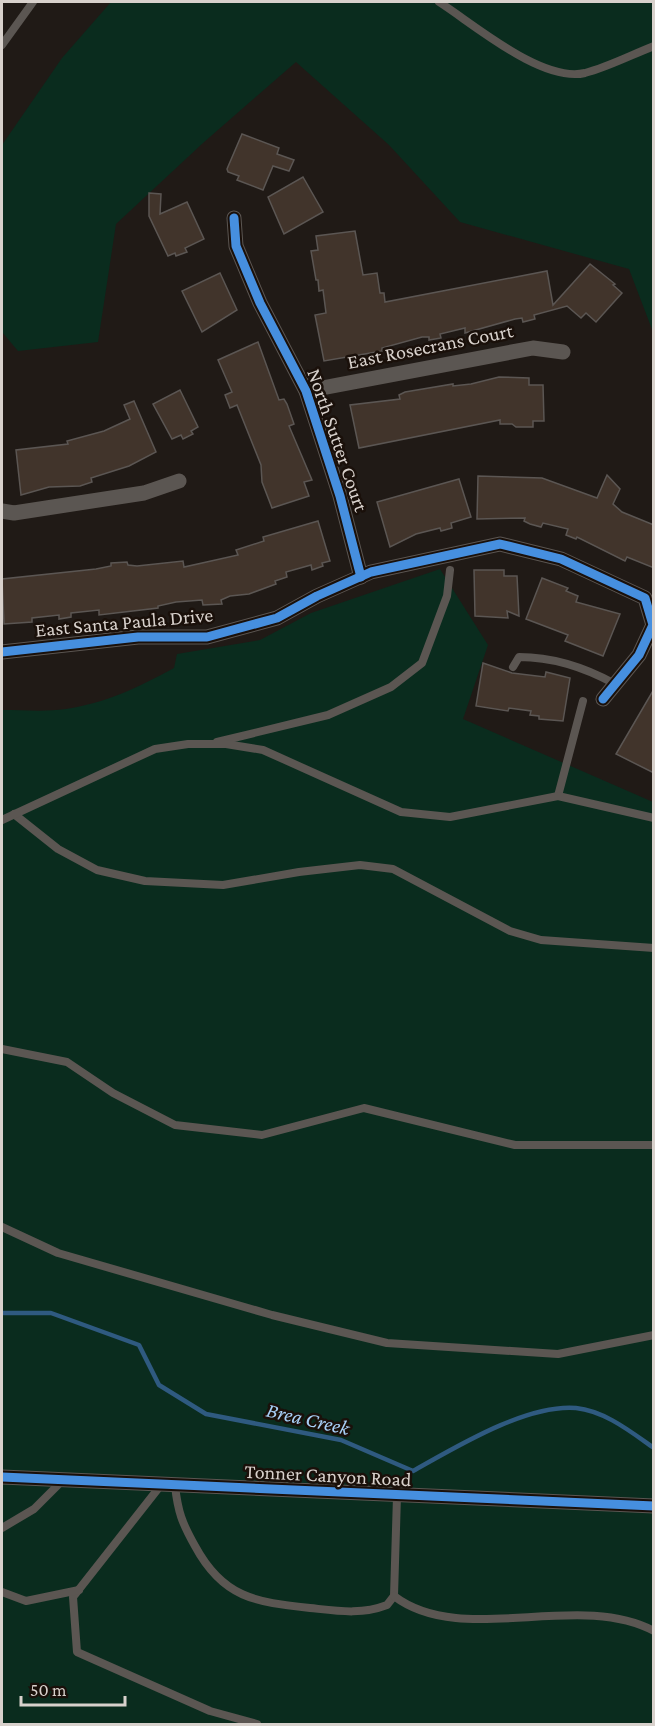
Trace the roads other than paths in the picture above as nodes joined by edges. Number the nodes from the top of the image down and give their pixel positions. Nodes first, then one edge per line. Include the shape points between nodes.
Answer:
1 (33, 2) edge
2 (439, 2) edge
3 (2, 45) edge
4 (654, 46) edge
5 (234, 218) dead end
6 (563, 352) dead end
7 (306, 392) junction
8 (179, 480) dead end
9 (2, 511) edge
10 (450, 570) dead end
11 (361, 577) junction
12 (2, 652) edge
13 (513, 667) dead end
14 (615, 684) junction
15 (603, 699) dead end
16 (583, 701) dead end
17 (207, 744) junction
18 (558, 796) junction
19 (14, 814) junction
20 (654, 818) edge
21 (2, 820) edge
22 (654, 948) edge
23 (2, 1049) edge
24 (654, 1145) edge
25 (2, 1227) edge
26 (654, 1335) edge
27 (2, 1477) edge
28 (63, 1480) junction
29 (168, 1485) junction
30 (397, 1496) junction
31 (654, 1506) edge
32 (2, 1528) edge
33 (79, 1590) junction
34 (2, 1592) edge
35 (394, 1596) junction
36 (654, 1630) edge
37 (257, 1725) edge

1 - 3 lane
2 - 4 lane via 534,65 565,75 585,73
5 - 7 street, North Sutter Court via 236,246 260,303
6 - 7 street, East Rosecrans Court via 532,348
7 - 11 street, North Sutter Court
8 - 9 street via 144,493 14,513
10 - 17 lane via 447,596 422,663 391,687 328,715
11 - 12 street, East Santa Paula Drive via 277,618 207,637 138,637
11 - 14 street, East Santa Paula Drive via 500,544 561,559 645,598 652,625 639,655
13 - 14 lane via 519,657 530,657 584,669
14 - 15 street, East Santa Paula Drive
16 - 18 lane
17 - 18 lane via 262,750 401,812 450,817
17 - 19 lane via 155,749
18 - 20 lane
19 - 21 lane
19 - 22 lane via 58,849 97,870 145,881 223,885 360,865 393,869 510,931 541,940
23 - 24 lane via 67,1062 114,1093 176,1125 262,1135 364,1108 515,1145
25 - 26 lane via 58,1253 272,1315 387,1343 558,1354
27 - 28 street, Tonner Canyon Road
28 - 29 street, Tonner Canyon Road
28 - 32 lane via 34,1509
29 - 30 street, Tonner Canyon Road
29 - 33 lane
29 - 35 lane via 179,1517 207,1568 223,1585 245,1596 275,1605 356,1613 387,1605
30 - 31 street, Tonner Canyon Road
30 - 35 lane
33 - 34 lane via 26,1601
33 - 37 lane via 73,1597 77,1652 210,1711
35 - 36 lane via 411,1609 432,1615 613,1616

